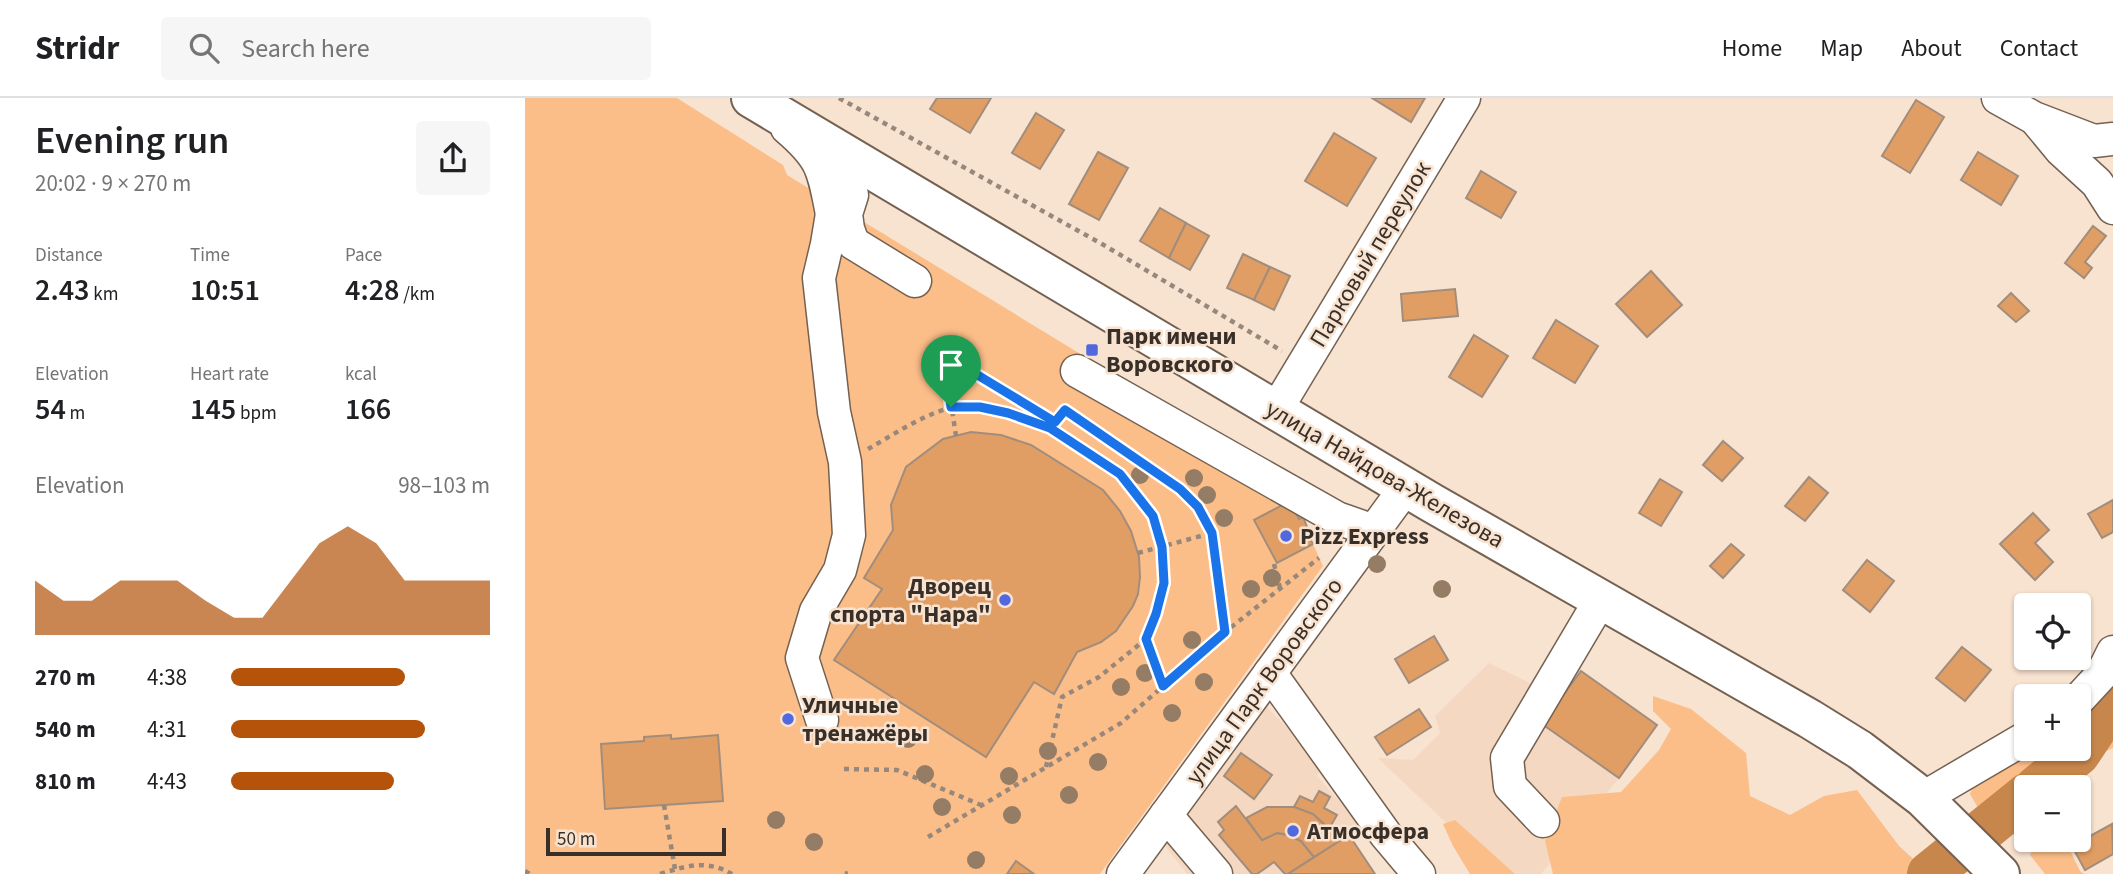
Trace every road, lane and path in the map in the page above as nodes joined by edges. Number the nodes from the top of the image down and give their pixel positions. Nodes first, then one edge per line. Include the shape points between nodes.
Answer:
1 (750, 98) edge
2 (839, 98) edge
3 (1464, 98) edge
4 (2000, 99) edge
5 (2034, 118) junction
6 (2113, 139) edge
7 (886, 177) junction
8 (2113, 208) edge
9 (829, 229) junction
10 (1303, 364) junction
11 (1077, 371) dead end
12 (951, 407) junction
13 (1276, 410) junction
14 (1055, 422) junction
15 (1050, 428) junction
16 (956, 436) dead end
17 (845, 462) junction
18 (1406, 487) junction
19 (1374, 531) junction
20 (1212, 533) junction
21 (1162, 547) junction
22 (1138, 553) dead end
23 (1319, 557) dead end
24 (1274, 564) dead end
25 (1280, 588) junction
26 (1601, 599) junction
27 (1225, 632) junction
28 (1146, 639) junction
29 (2113, 652) edge
30 (1270, 673) junction
31 (1163, 686) junction
32 (2091, 686) edge
33 (822, 720) dead end
34 (2014, 746) edge
35 (1046, 767) junction
36 (844, 769) dead end
37 (664, 805) dead end
38 (1930, 805) junction
39 (981, 806) junction
40 (1166, 815) junction
41 (1543, 821) dead end
42 (928, 837) dead end
43 (675, 869) junction
44 (525, 872) edge
45 (1998, 872) edge
46 (530, 874) edge
47 (660, 874) edge
48 (732, 874) edge
49 (1123, 874) edge
50 (1216, 874) edge
51 (1419, 874) edge

1 - 7 main road, улица Найдова-Железова
1 - 9 street via 810,148 819,162
2 - 10 path via 1102,244
3 - 10 street, Парковый переулок
4 - 5 street
5 - 6 street via 2094,141
5 - 8 street via 2097,183
7 - 9 street via 872,172 850,177 839,191
7 - 9 street via 856,189 849,199 848,229 853,243 915,281
7 - 13 main road, улица Найдова-Железова
9 - 17 street via 819,278 834,412
10 - 13 street, Парковый переулок
11 - 19 street via 1337,519
12 - 14 path via 947,376 956,362
12 - 15 path via 980,407
12 - 16 path
12 - 17 path
13 - 18 main road, улица Найдова-Железова
14 - 15 path
14 - 20 path via 1065,410 1180,489 1198,507
15 - 21 path via 1120,474 1153,516
17 - 33 street via 849,534 840,570 816,611 803,658
18 - 19 street, улица Парк Воровского
18 - 26 main road, улица Найдова-Железова
19 - 30 street, улица Парк Воровского
20 - 21 path
20 - 27 path
21 - 22 path
21 - 28 path via 1164,583
23 - 25 path
24 - 25 path
25 - 27 path
26 - 38 main road, улица Найдова-Железова via 1860,750
26 - 41 street via 1507,758 1510,786
27 - 31 path
28 - 31 path
28 - 35 path via 1099,677 1062,697
29 - 32 street
30 - 40 street, улица Парк Воровского
30 - 51 street
31 - 35 path via 1122,723
34 - 38 street
35 - 39 path
36 - 39 path via 897,770
37 - 43 path
38 - 45 main road, улица Найдова-Железова
39 - 42 path
40 - 49 street, улица Парк Воровского
40 - 50 street
43 - 47 path
43 - 48 path via 708,865
44 - 46 path

